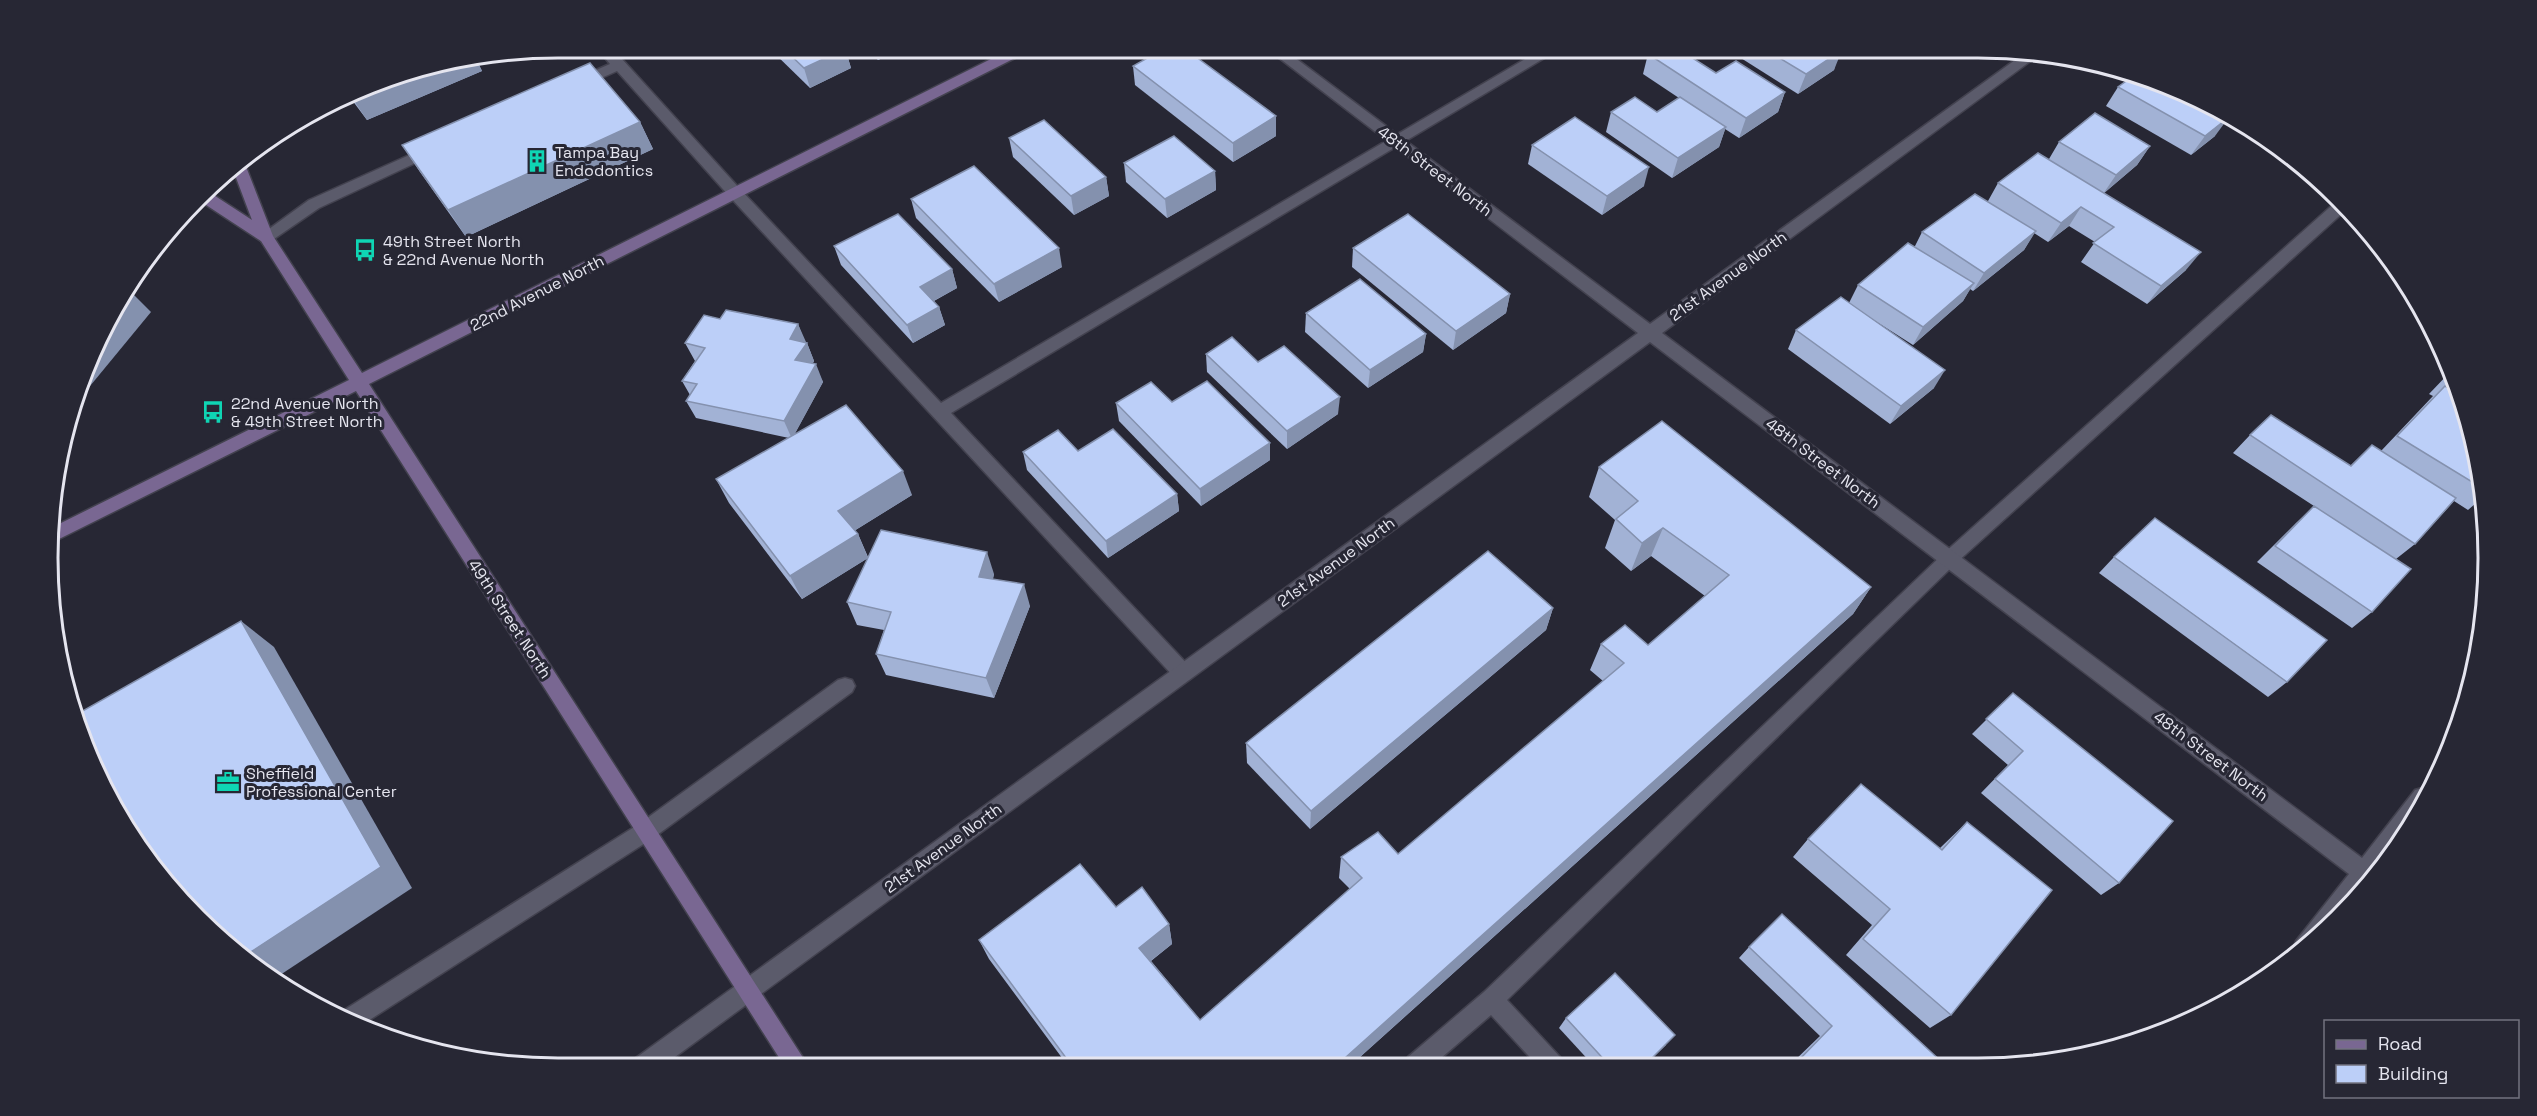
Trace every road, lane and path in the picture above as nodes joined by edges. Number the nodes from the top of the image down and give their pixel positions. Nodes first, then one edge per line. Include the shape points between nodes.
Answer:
1 (613, 58) edge
2 (1004, 58) edge
3 (1286, 58) edge
4 (1537, 58) edge
5 (2023, 61) edge
6 (619, 64) junction
7 (564, 89) edge
8 (1396, 141) junction
9 (445, 144) edge
10 (241, 172) edge
11 (735, 193) junction
12 (210, 200) edge
13 (2337, 210) edge
14 (266, 237) junction
15 (1650, 333) junction
16 (359, 383) junction
17 (939, 412) junction
18 (60, 532) edge
19 (1949, 559) junction
20 (1183, 673) junction
21 (844, 686) dead end
22 (646, 831) junction
23 (2366, 873) edge
24 (748, 990) junction
25 (1492, 1000) junction
26 (357, 1015) edge
27 (655, 1058) edge
28 (792, 1058) edge
29 (1424, 1058) edge
30 (1546, 1058) edge

1 - 6 street
2 - 11 main road, 22nd Avenue North
3 - 8 street, 48th Street North
4 - 8 street
5 - 15 street, 21st Avenue North
6 - 7 street
6 - 11 street
8 - 15 street, 48th Street North
8 - 17 street
9 - 14 street via 314,204
10 - 14 main road, 49th Street North
11 - 16 main road, 22nd Avenue North
11 - 17 street
12 - 14 main road
13 - 19 street
14 - 16 main road, 49th Street North
15 - 19 street, 48th Street North
15 - 20 street, 21st Avenue North
16 - 18 main road, 22nd Avenue North
16 - 22 main road, 49th Street North
17 - 20 street
19 - 23 street, 48th Street North
19 - 25 street
20 - 24 street, 21st Avenue North
21 - 22 street
22 - 24 main road, 49th Street North
22 - 26 street
24 - 27 street, 21st Avenue North
24 - 28 main road, 49th Street North
25 - 29 street
25 - 30 street

